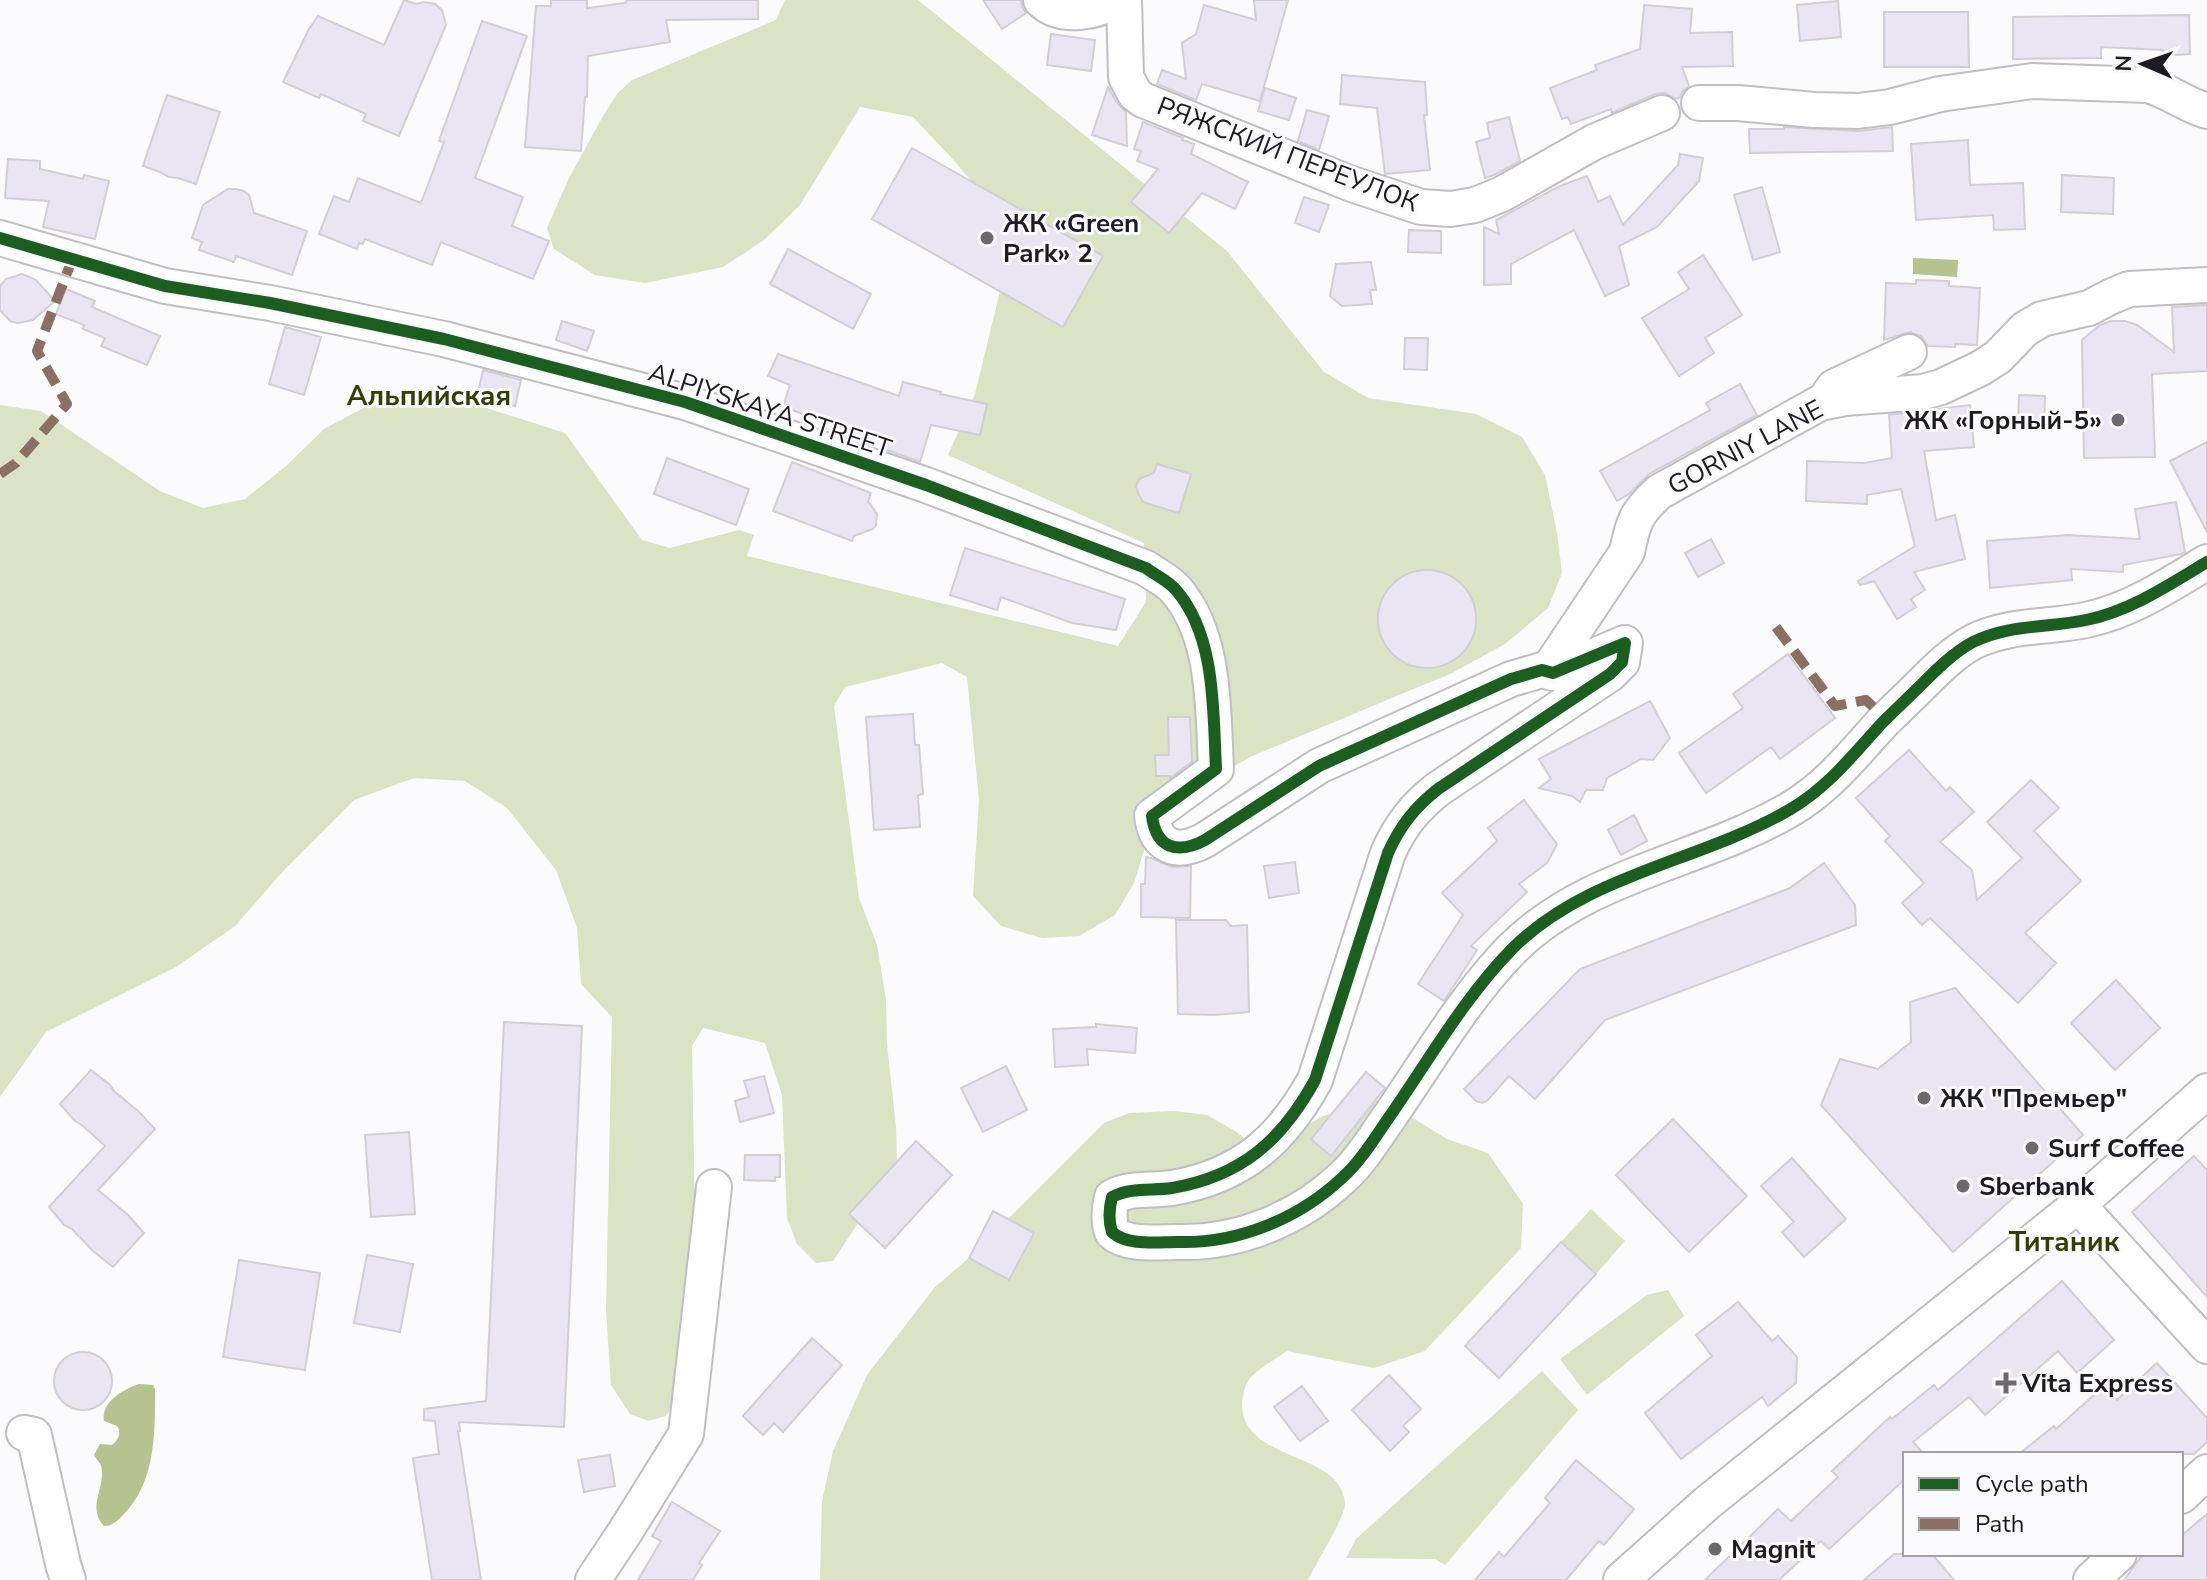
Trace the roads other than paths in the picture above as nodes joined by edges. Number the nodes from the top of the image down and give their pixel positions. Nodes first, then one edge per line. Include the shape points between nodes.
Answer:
1 (1041, 0) edge
2 (1122, 0) edge
3 (1699, 103) dead end
4 (2207, 111) edge
5 (1662, 113) dead end
6 (0, 238) edge
7 (2207, 285) edge
8 (1909, 352) dead end
9 (1820, 403) junction
10 (2207, 562) edge
11 (1548, 670) junction
12 (2207, 1091) edge
13 (714, 1187) dead end
14 (2078, 1205) junction
15 (2207, 1346) edge
16 (24, 1433) dead end
17 (2207, 1472) edge
18 (2183, 1494) edge
19 (2117, 1556) edge
20 (68, 1580) edge
21 (593, 1580) edge
22 (1621, 1580) edge
23 (2091, 1580) edge

1 - 2 street via 1047,6 1084,12
2 - 5 street, РЯЖСКИЙ ПЕРЕУЛОК via 1126,77 1143,100 1421,207 1475,205
3 - 4 street via 1858,111 2032,81 2148,85
6 - 11 street, ALPIYSKAYA STREET via 165,286 444,339 685,402 1146,568 1176,588 1203,636 1209,665 1216,769 1152,816 1158,836 1178,848 1194,846 1319,766 1511,679
7 - 9 street, GORNIY LANE via 2129,289 2089,308 2042,319 1998,357 1941,387
8 - 9 street via 1834,387
9 - 11 street, GORNIY LANE via 1659,492 1641,508 1627,552
10 - 11 street via 2147,598 2087,620 2014,628 1972,643 1886,719 1835,776 1791,809 1585,896 1539,924 1483,980 1344,1177 1298,1212 1219,1239 1190,1243 1117,1237 1109,1224 1112,1197 1207,1180 1242,1164 1299,1109 1315,1080 1388,853 1408,817 1438,789 1610,674 1622,662 1625,643 1553,673
12 - 14 street
13 - 21 street via 686,1434
14 - 15 street
14 - 22 street via 1707,1503
16 - 20 street via 34,1435
17 - 18 street
19 - 23 street

